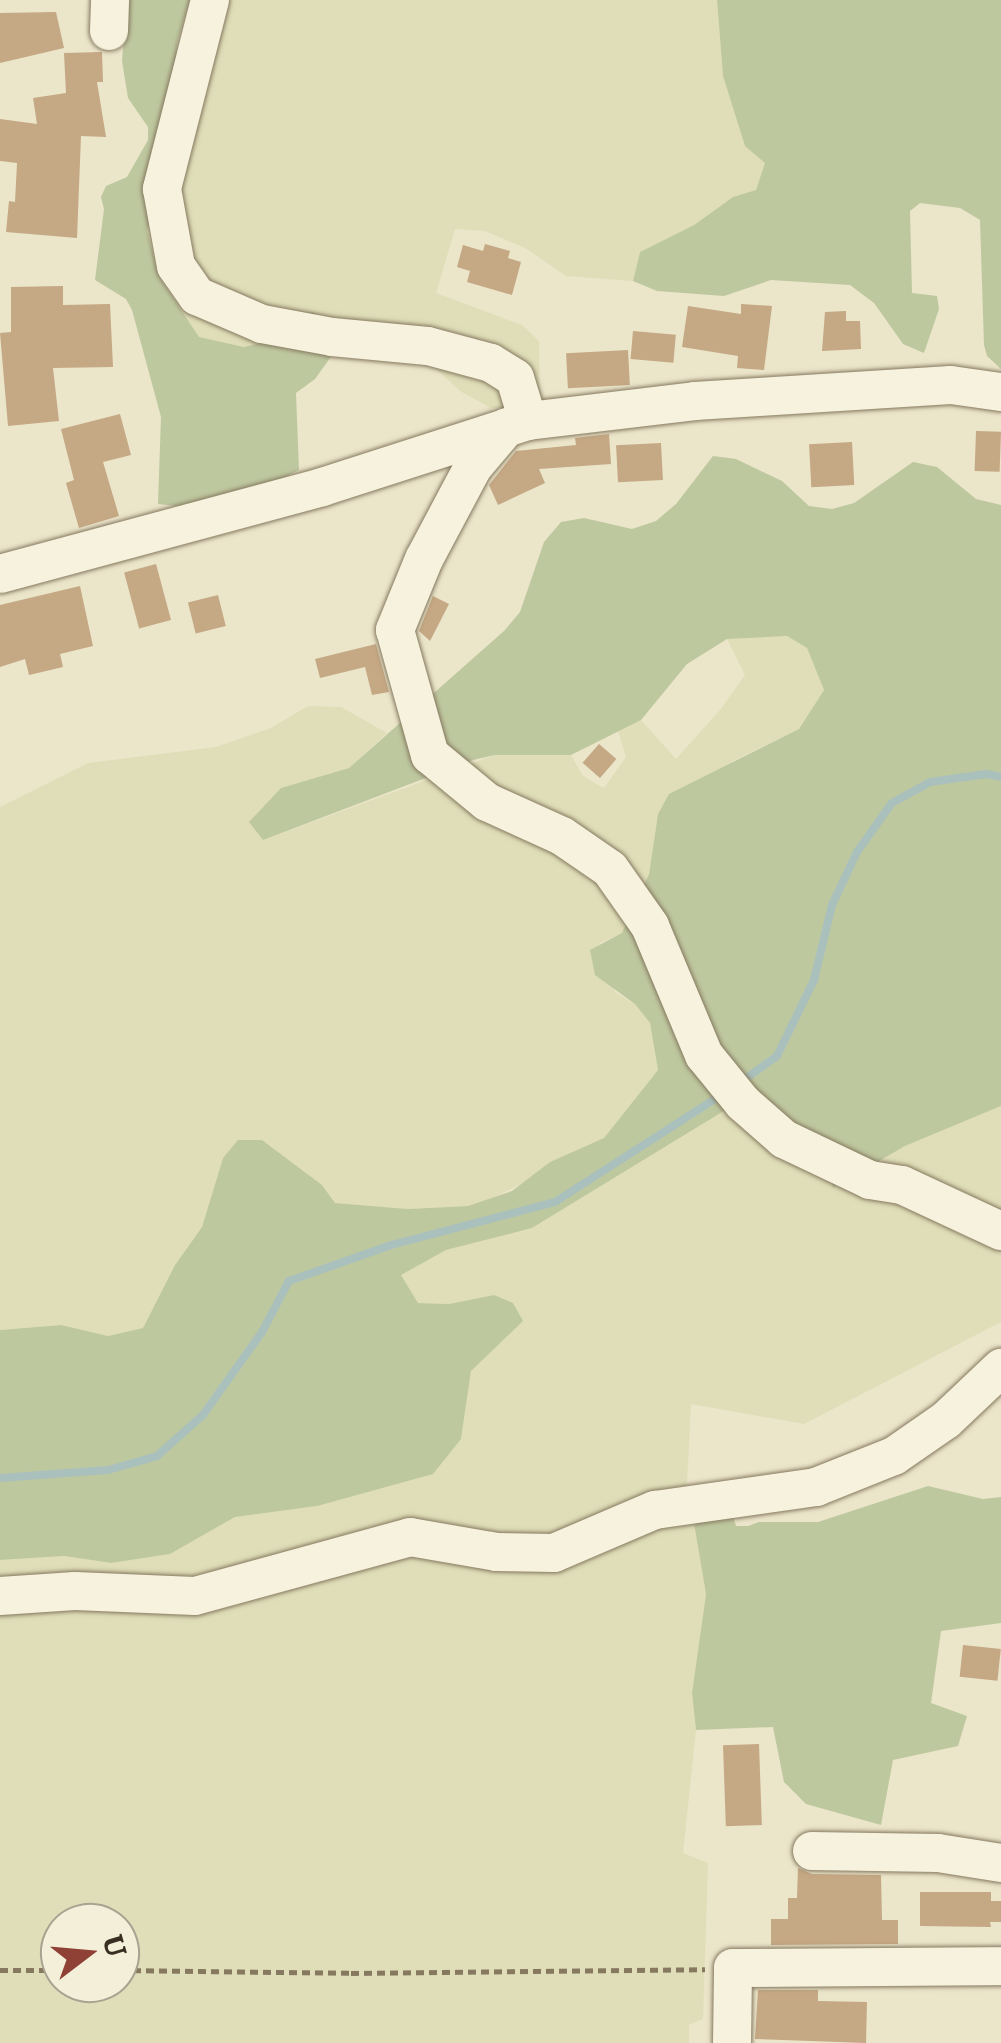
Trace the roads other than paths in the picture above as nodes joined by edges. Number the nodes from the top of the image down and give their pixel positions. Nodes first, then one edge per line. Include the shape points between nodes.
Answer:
1 (210, 0) edge
2 (1001, 392) edge
3 (518, 424) junction
4 (0, 574) edge
5 (1001, 1231) edge
6 (1001, 1368) edge
7 (0, 1596) edge
8 (812, 1851) dead end
9 (1001, 1862) edge
10 (1001, 1966) edge
11 (732, 2043) edge

1 - 3 street via 162,189 176,266 197,296 262,324 428,346 491,363 515,378
2 - 3 street via 952,385 676,403
3 - 4 street via 322,487
3 - 5 street via 473,467 394,630 430,755 487,802 562,836 610,869 650,926 704,1056 784,1139
6 - 7 street via 946,1420 894,1456 816,1487 655,1510 554,1552 498,1552 410,1537 195,1596
8 - 9 street via 938,1853
10 - 11 street via 733,1968

